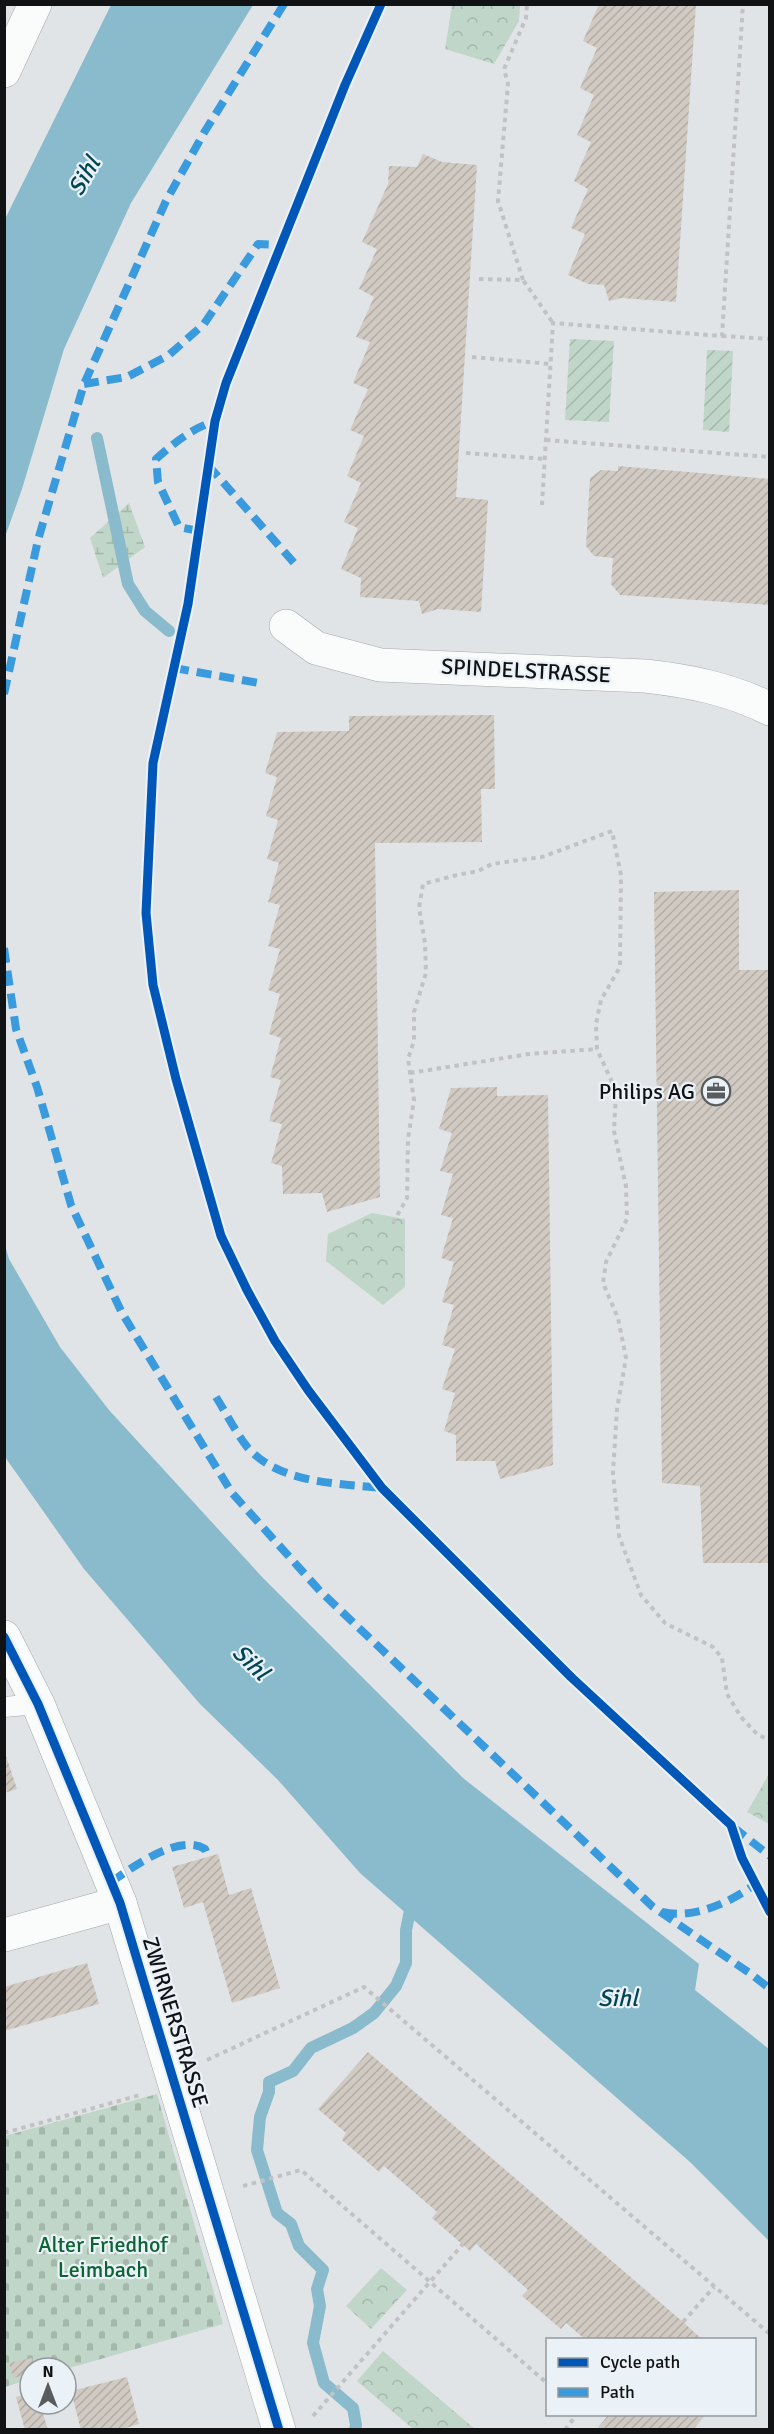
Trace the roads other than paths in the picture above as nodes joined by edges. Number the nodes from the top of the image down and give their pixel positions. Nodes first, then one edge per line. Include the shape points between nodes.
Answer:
1 (35, 4) edge
2 (4, 71) edge
3 (286, 626) dead end
4 (770, 710) edge
5 (4, 1637) edge
6 (38, 1704) junction
7 (4, 1707) edge
8 (120, 1903) junction
9 (4, 1935) edge
10 (279, 2430) edge

1 - 2 street
3 - 4 street, SPINDELSTRASSE via 316,648 380,664 645,675 722,688
5 - 6 street, ZWIRNERSTRASSE
6 - 7 lane
6 - 8 street, ZWIRNERSTRASSE
8 - 9 street
8 - 10 street, ZWIRNERSTRASSE via 163,2088

